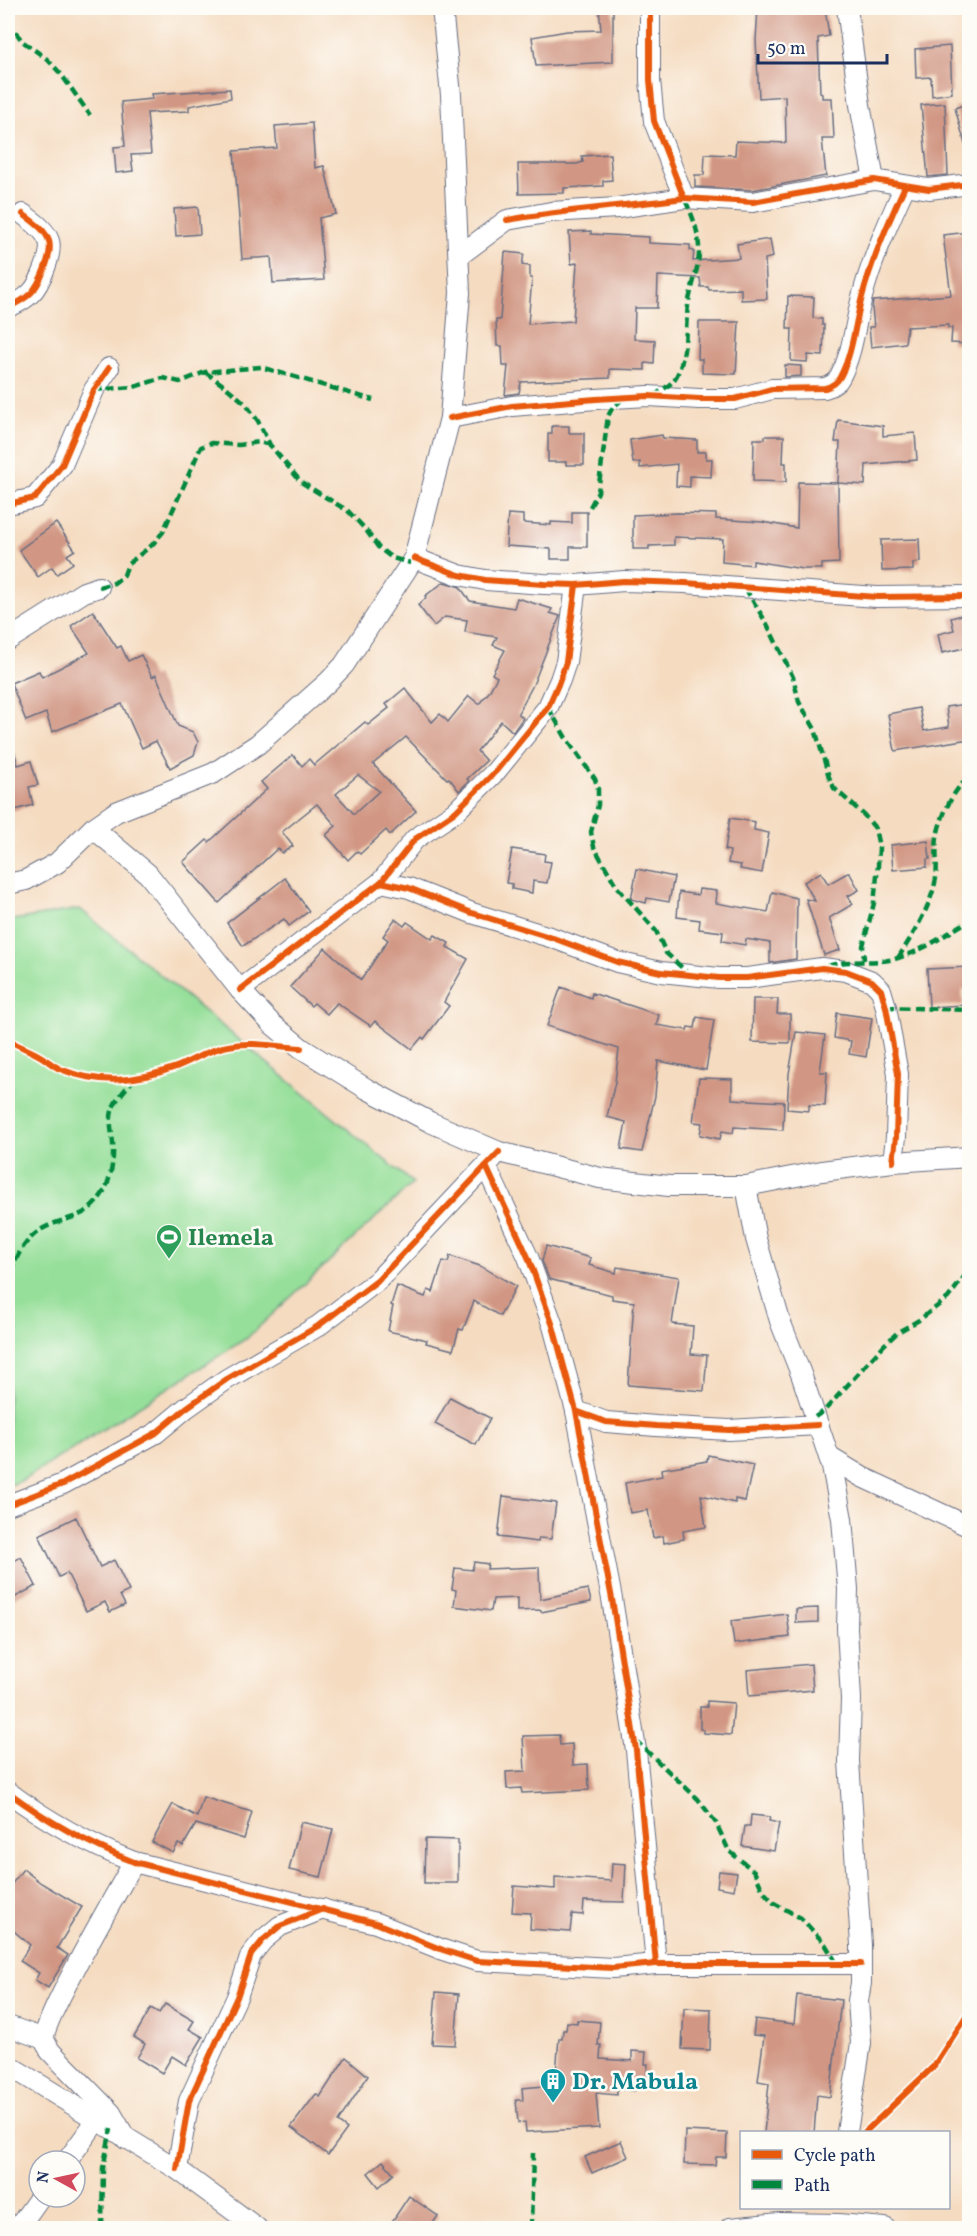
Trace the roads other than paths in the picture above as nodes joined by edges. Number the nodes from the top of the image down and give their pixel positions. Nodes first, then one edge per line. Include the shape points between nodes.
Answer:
1 (442, 8) edge
2 (650, 8) edge
3 (848, 8) edge
4 (874, 180) junction
5 (969, 184) edge
6 (906, 186) junction
7 (684, 198) junction
8 (23, 214) dead end
9 (460, 255) junction
10 (8, 308) edge
11 (109, 368) dead end
12 (450, 418) junction
13 (8, 504) edge
14 (414, 558) junction
15 (576, 585) junction
16 (99, 587) dead end
17 (969, 596) edge
18 (8, 640) edge
19 (93, 828) junction
20 (381, 882) junction
21 (8, 884) edge
22 (240, 990) junction
23 (969, 1157) edge
24 (492, 1159) junction
25 (893, 1162) junction
26 (746, 1186) junction
27 (576, 1411) junction
28 (606, 1422) junction
29 (818, 1425) junction
30 (581, 1441) junction
31 (829, 1457) junction
32 (8, 1505) edge
33 (969, 1527) edge
34 (8, 1792) edge
35 (134, 1862) junction
36 (323, 1909) junction
37 (656, 1964) junction
38 (861, 1964) junction
39 (8, 2026) edge
40 (44, 2039) junction
41 (8, 2065) edge
42 (97, 2120) junction
43 (847, 2131) edge
44 (126, 2139) junction
45 (76, 2149) edge
46 (177, 2169) junction
47 (32, 2209) edge
48 (839, 2216) edge
49 (18, 2229) edge
50 (256, 2229) edge
51 (730, 2229) edge
52 (885, 2229) edge

1 - 9 street
2 - 7 street via 654,121
3 - 4 street
4 - 6 street
4 - 7 street via 753,202
5 - 6 street via 929,189
6 - 12 street via 862,296 840,379 833,385 772,389 735,399 648,396 512,406
7 - 9 street via 507,220
8 - 10 street via 44,232 50,242 48,255 41,278 31,293
9 - 12 street
11 - 13 street via 89,400 62,465 35,498
12 - 14 street
14 - 15 street via 485,580
14 - 19 street via 344,665 258,744 214,772 117,812
15 - 17 street via 624,581 877,597
15 - 20 street via 566,662 548,707 489,778 455,812 415,839
16 - 18 street via 84,592
19 - 21 street via 57,863 26,880
19 - 22 street via 148,874
20 - 22 street
20 - 25 street via 410,888 617,962 661,972 747,978 822,968 846,971 872,981 881,990 886,1007 898,1074
22 - 24 street via 301,1048
23 - 25 street
24 - 26 street via 669,1186
24 - 27 street via 553,1326
24 - 32 street via 377,1281 318,1326 227,1379 156,1433 63,1484
25 - 26 street
26 - 29 street via 756,1239 780,1321
27 - 28 street
27 - 30 street
28 - 29 street via 729,1430
28 - 30 street
29 - 31 street
30 - 37 street via 635,1740
31 - 33 street via 862,1477
31 - 38 street via 842,1519 848,1589 849,1761
34 - 35 street via 64,1830
35 - 36 street
35 - 40 street via 63,1993
36 - 37 street via 376,1923 477,1961 613,1968
36 - 46 street via 280,1926 251,1955 237,1997 189,2101
37 - 38 street
38 - 43 street via 861,2043
39 - 40 street
40 - 44 street via 50,2051 111,2113
41 - 42 street
42 - 44 street
42 - 45 street
44 - 46 street
46 - 50 street
47 - 49 street
48 - 51 street
48 - 52 street

